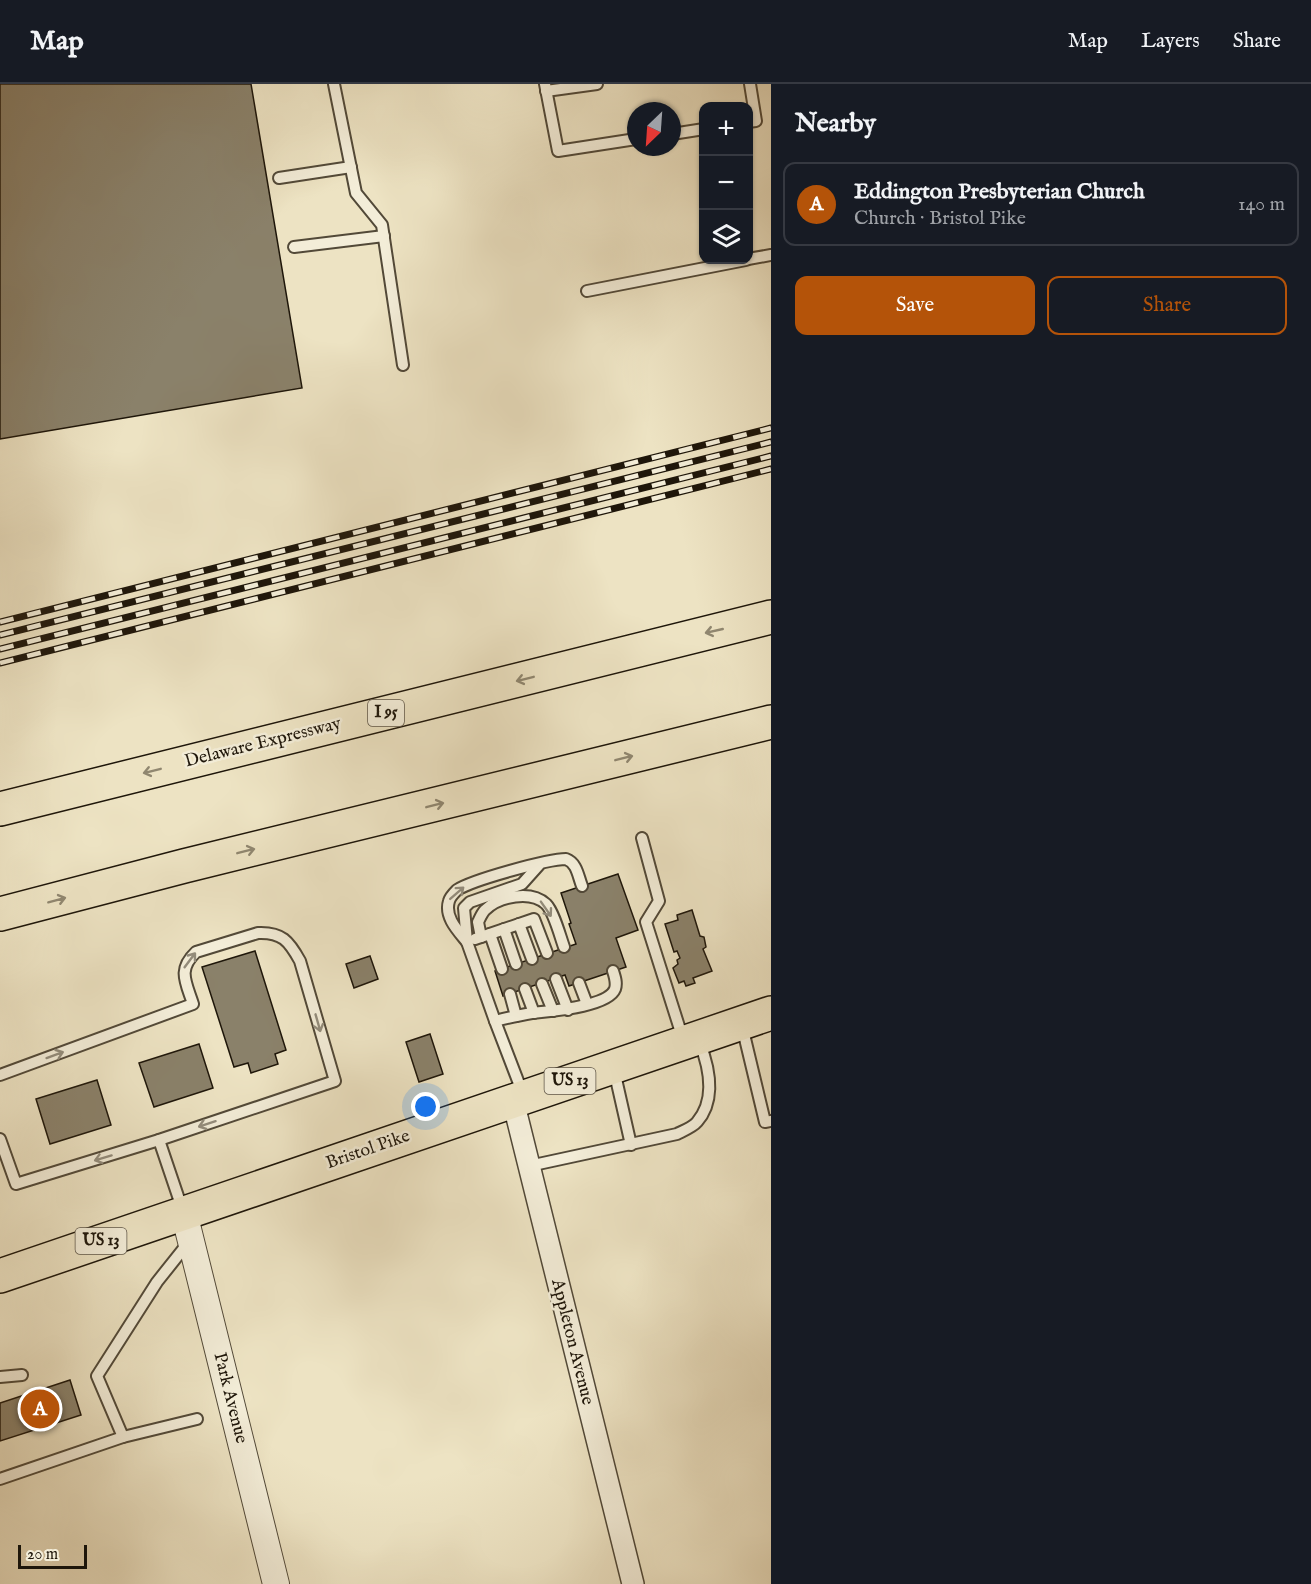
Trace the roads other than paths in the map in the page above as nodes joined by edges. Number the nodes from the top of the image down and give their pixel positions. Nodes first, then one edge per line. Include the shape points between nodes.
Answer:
1 (334, 84) edge
2 (597, 84) edge
3 (750, 84) edge
4 (546, 88) edge
5 (753, 102) edge
6 (753, 102) edge
7 (753, 121) edge
8 (699, 130) edge
9 (681, 133) edge
10 (627, 140) edge
11 (351, 167) junction
12 (279, 178) dead end
13 (384, 236) junction
14 (294, 247) dead end
15 (771, 255) edge
16 (753, 258) edge
17 (722, 264) edge
18 (587, 291) dead end
19 (403, 365) dead end
20 (771, 617) edge
21 (771, 722) edge
22 (0, 809) edge
23 (642, 838) dead end
24 (540, 864) junction
25 (582, 886) dead end
26 (0, 914) edge
27 (519, 924) junction
28 (504, 929) junction
29 (485, 936) junction
30 (467, 942) junction
31 (564, 947) dead end
32 (547, 953) dead end
33 (532, 958) dead end
34 (516, 964) dead end
35 (502, 969) dead end
36 (613, 971) dead end
37 (556, 979) dead end
38 (579, 983) dead end
39 (542, 984) dead end
40 (525, 989) dead end
41 (510, 994) dead end
42 (587, 1004) junction
43 (568, 1010) junction
44 (553, 1011) junction
45 (534, 1013) junction
46 (516, 1016) junction
47 (756, 1018) edge
48 (495, 1021) junction
49 (691, 1040) junction
50 (613, 1066) junction
51 (0, 1075) edge
52 (518, 1099) junction
53 (771, 1121) edge
54 (0, 1139) edge
55 (159, 1140) junction
56 (631, 1145) junction
57 (529, 1166) junction
58 (187, 1227) junction
59 (0, 1276) edge
60 (22, 1375) dead end
61 (0, 1377) edge
62 (198, 1419) dead end
63 (123, 1437) junction
64 (0, 1479) edge
65 (276, 1584) edge
66 (633, 1584) edge

1 - 11 lane
2 - 4 lane
3 - 6 lane
4 - 10 lane via 558,151
5 - 7 lane
8 - 9 lane
11 - 12 lane
11 - 13 lane via 356,193 382,225
13 - 14 lane
13 - 19 lane
15 - 16 lane
17 - 18 lane
20 -> 22 main road, Delaware Expressway / I 95
26 -> 21 main road
23 - 49 lane via 658,901 646,922
24 - 25 lane via 559,859 572,861
24 - 30 lane via 522,884 470,902 464,908
30 -> 24 lane via 453,925 449,912 449,900 456,891 472,882
27 - 28 lane
27 - 32 lane via 534,919
27 - 33 lane
28 - 29 lane
28 - 34 lane
29 - 30 lane
29 -> 31 lane via 478,922 484,910 497,902 528,895 548,906
29 - 35 lane
30 - 48 lane
36 - 42 lane via 616,980 611,995
37 - 43 lane
38 - 42 lane
39 - 44 lane
40 - 45 lane
41 - 46 lane
42 - 43 lane
43 - 44 lane
44 - 45 lane
45 - 46 lane
46 - 48 lane
47 - 49 main road, Bristol Pike / US 13
47 - 53 lane via 765,1122
48 - 52 lane
49 - 50 main road, Bristol Pike / US 13
49 - 56 lane via 707,1062 706,1107 696,1123 677,1134
50 - 52 main road, Bristol Pike / US 13
50 - 56 lane
51 -> 55 lane via 193,1004 184,967 196,952 258,933 281,936 300,961 335,1082
52 - 57 street, Appleton Avenue
52 - 58 main road, Bristol Pike / US 13
55 -> 54 lane via 16,1184
55 - 58 lane
56 - 57 lane
57 - 66 street, Appleton Avenue
58 - 59 main road, Bristol Pike / US 13
58 - 63 lane via 97,1376
58 - 65 street, Park Avenue
60 - 61 lane
62 - 63 lane
63 - 64 lane

